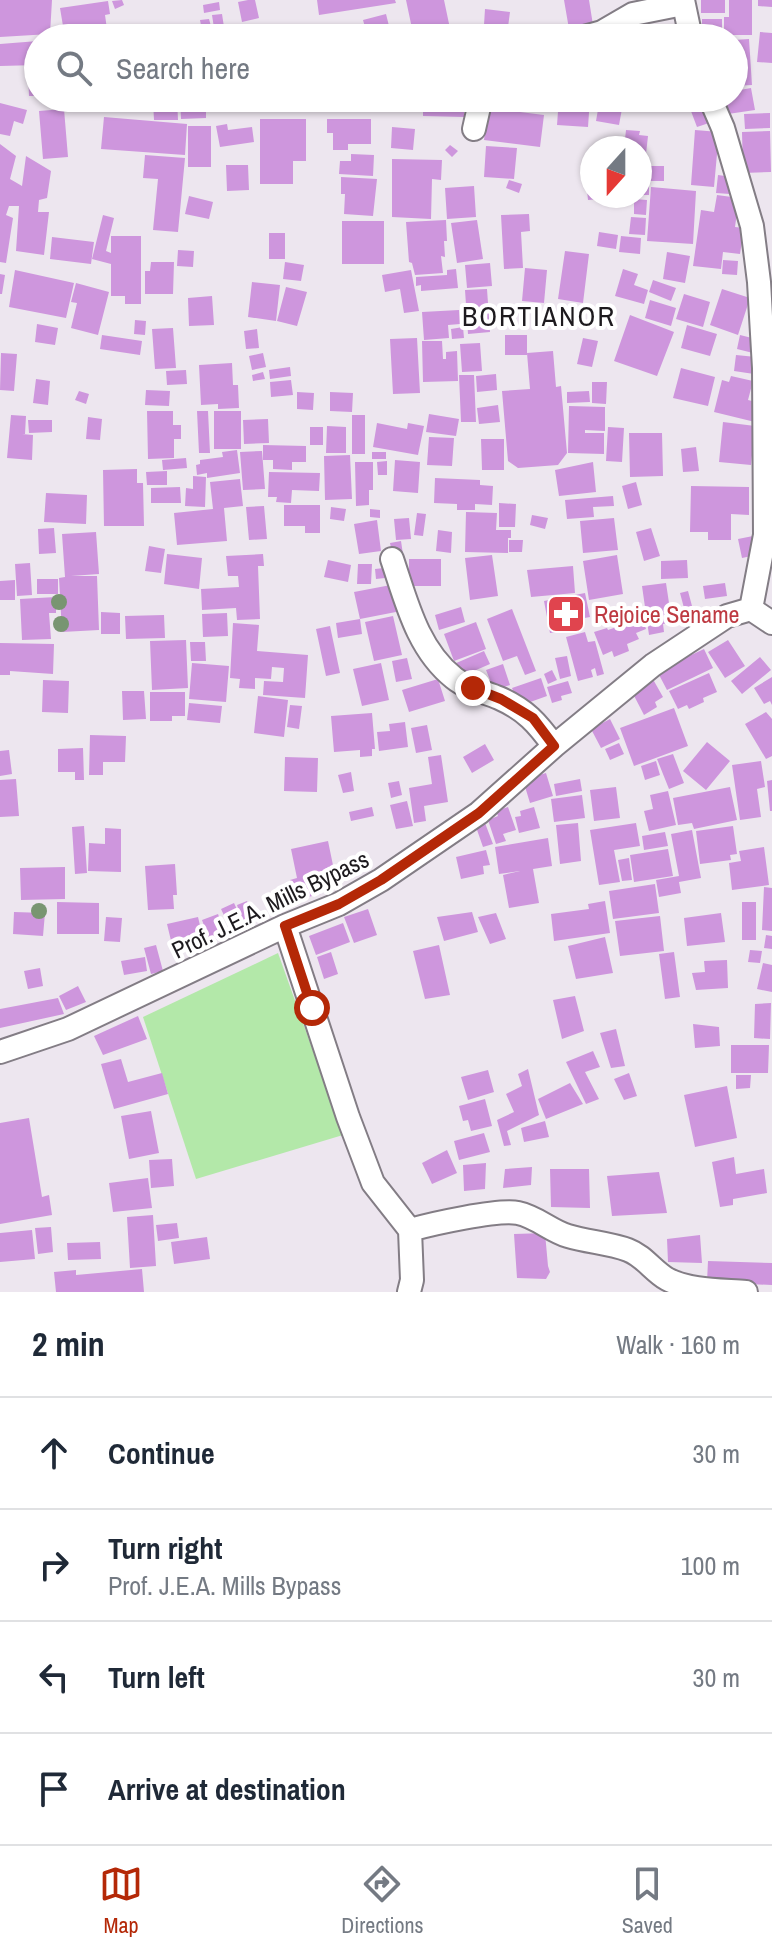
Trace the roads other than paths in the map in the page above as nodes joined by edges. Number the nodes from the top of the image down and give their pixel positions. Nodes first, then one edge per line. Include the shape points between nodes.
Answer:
1 (683, 2) edge
2 (616, 24) edge
3 (688, 24) edge
4 (478, 112) edge
5 (716, 112) edge
6 (474, 129) dead end
7 (752, 226) junction
8 (772, 237) edge
9 (392, 559) dead end
10 (751, 609) junction
11 (772, 623) edge
12 (554, 746) junction
13 (285, 926) junction
14 (0, 1052) edge
15 (410, 1230) junction
16 (409, 1292) edge
17 (746, 1292) edge

1 - 2 street via 633,14
1 - 3 street
4 - 6 street
5 - 7 street
7 - 8 street
7 - 10 street via 764,368 765,535
9 - 12 street via 412,620 437,660 454,678 533,718
10 - 11 street
10 - 12 street, Prof. J.E.A. Mills Bypass via 727,616 653,665
12 - 13 street, Prof. J.E.A. Mills Bypass via 479,813 381,880
13 - 14 street, Prof. J.E.A. Mills Bypass via 68,1029
13 - 15 street via 373,1183
15 - 16 street
15 - 17 street via 518,1213 567,1236 628,1250 676,1282

